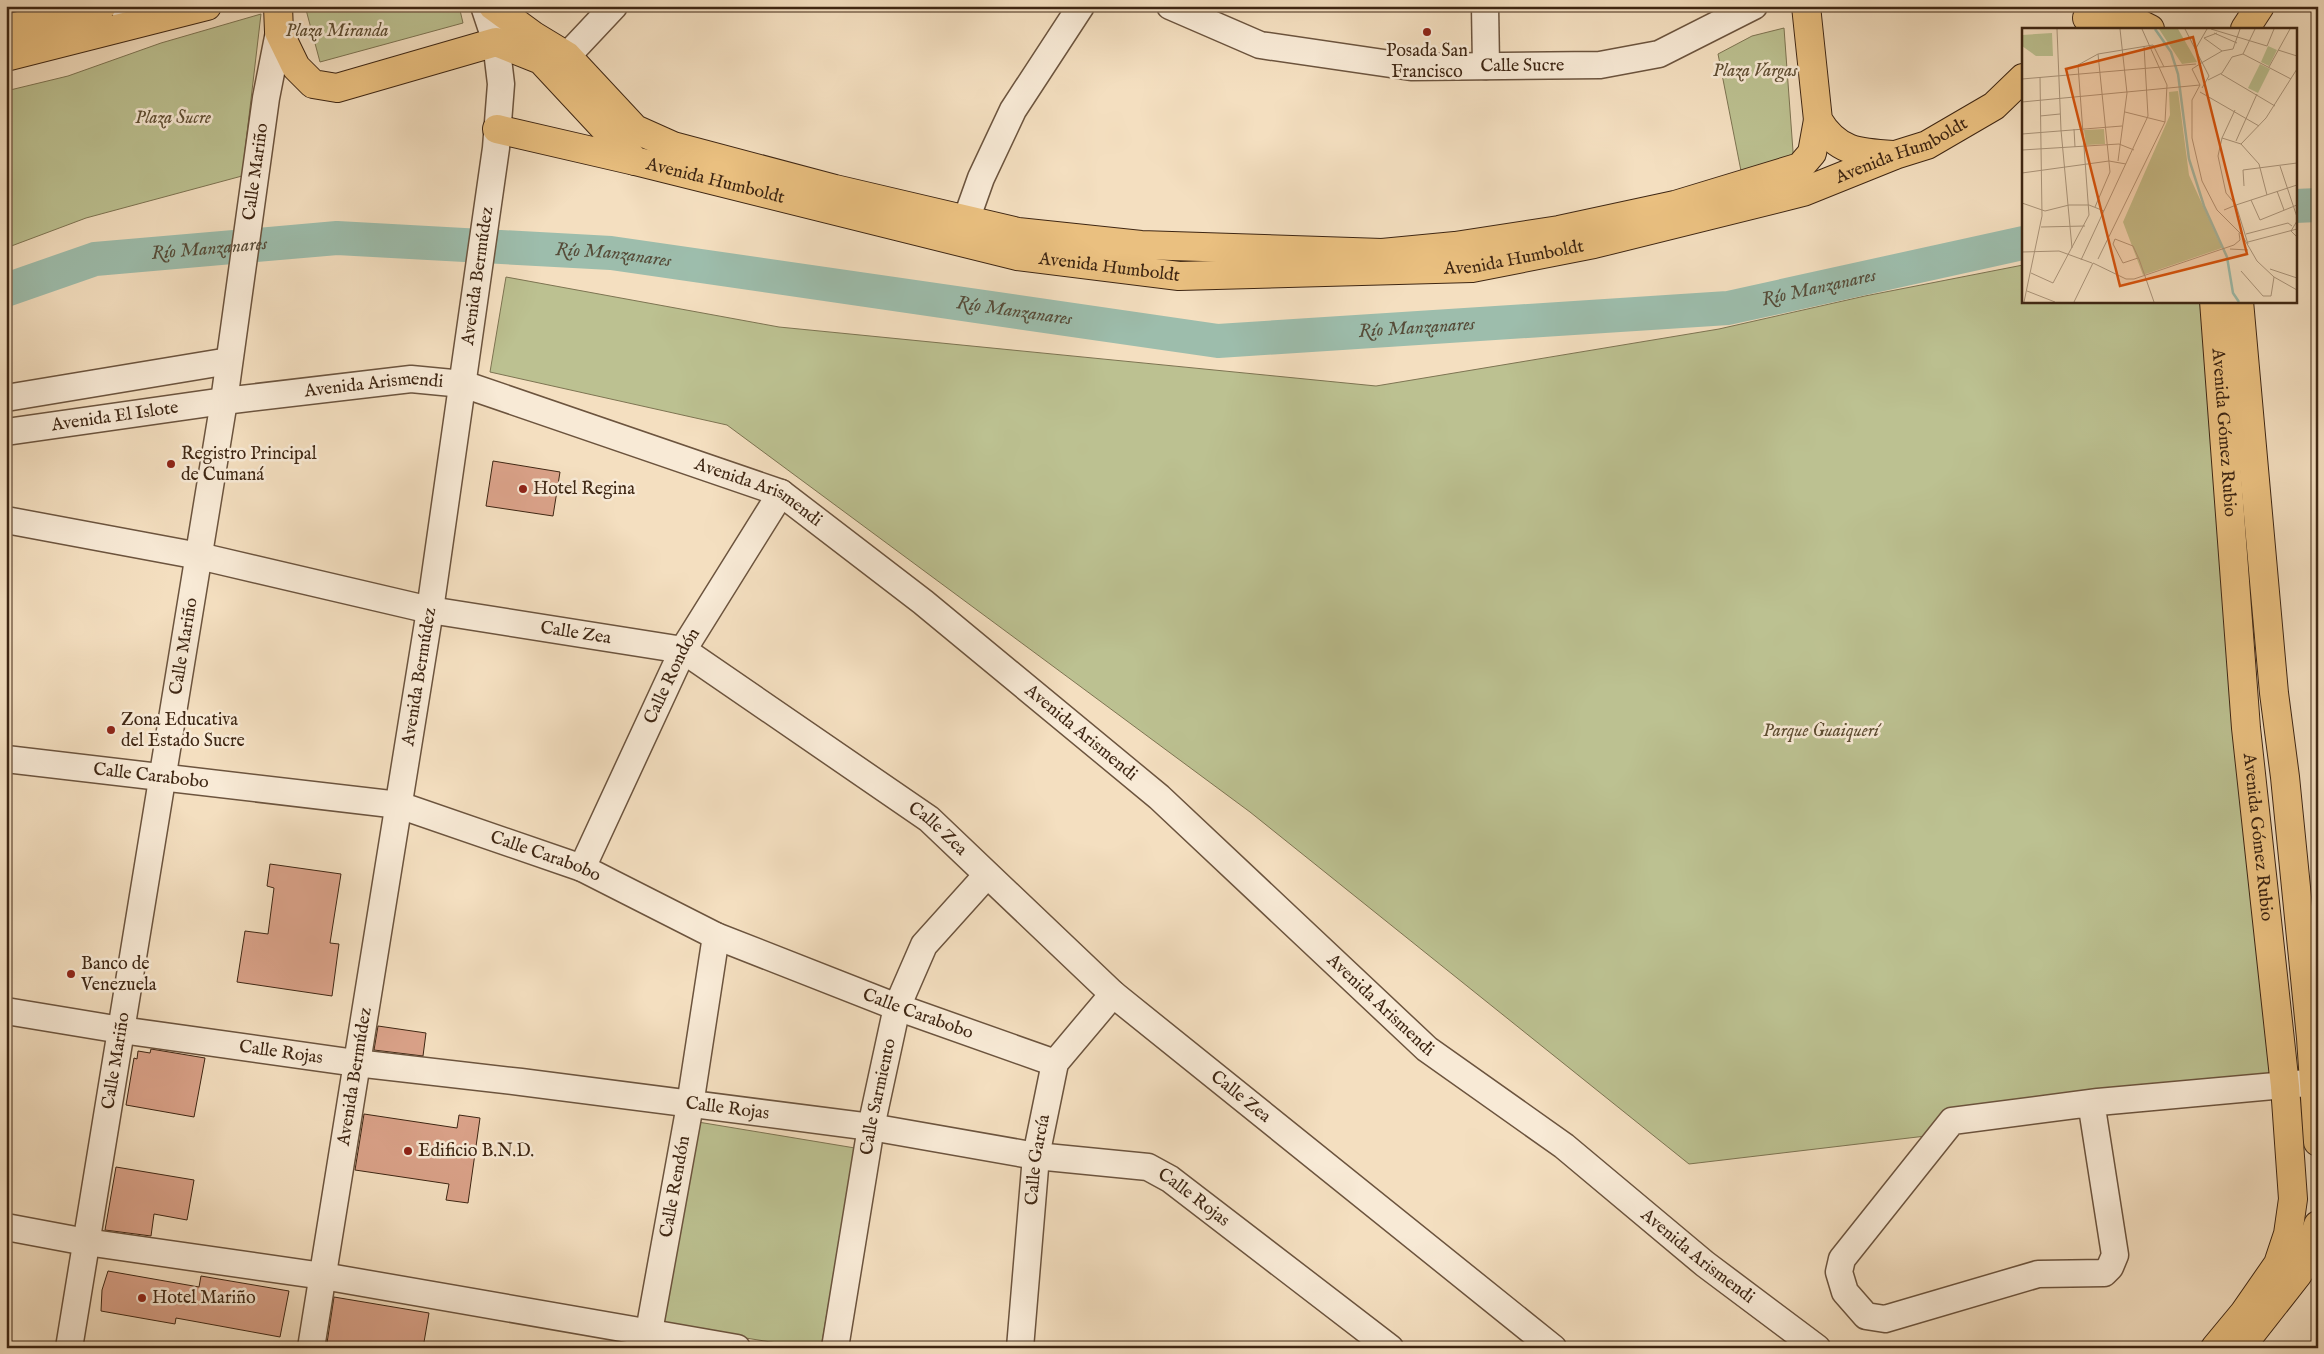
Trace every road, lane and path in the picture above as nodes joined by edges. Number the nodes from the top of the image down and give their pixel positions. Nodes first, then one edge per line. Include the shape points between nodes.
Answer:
1 (102, 6) edge
2 (207, 6) edge
3 (484, 6) edge
4 (493, 6) edge
5 (614, 6) edge
6 (1081, 6) edge
7 (1170, 6) edge
8 (1485, 6) edge
9 (1754, 6) edge
10 (1806, 6) edge
11 (2260, 6) edge
12 (127, 16) edge
13 (2091, 18) edge
14 (278, 19) edge
15 (2148, 28) edge
16 (2246, 28) edge
17 (6, 29) edge
18 (496, 42) junction
19 (567, 56) junction
20 (6, 57) edge
21 (1486, 66) junction
22 (2022, 79) edge
23 (1818, 120) junction
24 (497, 138) junction
25 (1895, 155) junction
26 (635, 161) junction
27 (966, 220) junction
28 (2214, 302) edge
29 (2238, 302) edge
30 (229, 361) junction
31 (463, 384) junction
32 (6, 398) edge
33 (224, 401) junction
34 (6, 432) edge
35 (781, 493) junction
36 (6, 520) edge
37 (199, 556) junction
38 (430, 610) junction
39 (684, 650) junction
40 (6, 759) edge
41 (163, 776) junction
42 (399, 805) junction
43 (582, 868) junction
44 (987, 875) junction
45 (716, 936) junction
46 (1113, 994) junction
47 (897, 1007) junction
48 (6, 1011) edge
49 (121, 1030) junction
50 (356, 1063) junction
51 (1055, 1063) junction
52 (2316, 1082) edge
53 (2285, 1086) junction
54 (2094, 1104) junction
55 (690, 1105) junction
56 (871, 1127) junction
57 (2318, 1142) edge
58 (1036, 1156) junction
59 (2318, 1225) edge
60 (6, 1227) edge
61 (86, 1242) junction
62 (323, 1276) junction
63 (1526, 1339) edge
64 (647, 1340) edge
65 (69, 1348) edge
66 (311, 1348) edge
67 (737, 1348) edge
68 (835, 1348) edge
69 (1020, 1348) edge
70 (1390, 1348) edge
71 (1553, 1348) edge
72 (1817, 1348) edge
73 (2215, 1348) edge
74 (2240, 1348) edge

1 - 17 main road
2 - 12 main road
3 - 18 street, Avenida Bermúdez
4 - 19 main road, Avenida Humboldt
5 - 19 street
6 - 27 street via 1013,110
7 - 21 street, Calle Sucre via 1260,44 1411,67
8 - 21 street
9 - 21 street, Calle Sucre via 1659,54 1600,64
10 - 23 main road, Avenida Humboldt
11 - 16 main road
12 - 20 main road
13 - 15 main road via 2132,20
14 - 18 main road via 296,67 314,84 337,88
14 - 30 street, Calle Mariño
18 - 24 street, Avenida Bermúdez via 501,84
18 - 26 main road, Avenida Humboldt via 541,60
19 - 27 main road, Avenida Humboldt via 635,128 673,146
22 - 25 main road, Avenida Humboldt via 1994,106 1963,125 1927,145
23 - 25 main road via 1828,136 1845,147
23 - 27 main road, Avenida Humboldt via 1812,153 1800,167 1675,205 1559,230 1455,246 1382,253 1141,245 1018,232
24 - 26 main road
24 - 31 street, Avenida Bermúdez
25 - 26 main road, Avenida Humboldt via 1803,192 1594,244 1472,268 1179,276 1017,256
28 - 53 main road, Avenida Gómez Rubio via 2246,728
29 - 52 main road, Avenida Gómez Rubio via 2274,693
30 - 32 street
30 - 33 street, Calle Mariño
31 - 33 street, Avenida Arismendi via 412,379
31 - 35 street, Avenida Arismendi
31 - 38 street, Avenida Bermúdez
33 - 34 street, Avenida El Islote
33 - 37 street, Calle Mariño
35 - 39 street, Calle Rondón
35 - 72 street, Avenida Arismendi via 923,602 1158,797 1427,1048 1564,1146 1705,1264
36 - 37 street, Calle Zea
37 - 38 street, Calle Zea
37 - 41 street, Calle Mariño
38 - 39 street, Calle Zea
38 - 42 street, Avenida Bermúdez
39 - 43 street, Calle Rondón
39 - 44 street, Calle Zea via 929,819
40 - 41 street, Calle Carabobo
41 - 42 street, Calle Carabobo
41 - 49 street, Calle Mariño
42 - 43 street, Calle Carabobo
42 - 50 street, Avenida Bermúdez
43 - 45 street, Calle Carabobo
44 - 46 street, Calle Zea
44 - 47 street, Calle Sarmiento via 924,945
45 - 47 street, Calle Carabobo
45 - 55 street, Calle Rendón
46 - 51 street, Calle García
46 - 63 street, Calle Zea
47 - 51 street, Calle Carabobo
47 - 56 street, Calle Sarmiento
48 - 49 street, Calle Rojas
49 - 50 street, Calle Rojas
49 - 61 street, Calle Mariño
50 - 55 street, Calle Rojas
50 - 62 street, Avenida Bermúdez
51 - 58 street, Calle García
52 - 53 street
52 - 57 main road, Avenida Gómez Rubio
53 - 54 street
53 - 73 main road, Avenida Gómez Rubio via 2293,1198 2285,1247 2269,1280
54 - 54 street via 1952,1121 1842,1259 1839,1272 1844,1292 1866,1316 1885,1319 2038,1274 2104,1273 2115,1255 2092,1108
55 - 56 street, Calle Rojas
55 - 64 street, Calle Rendón
56 - 58 street, Calle Rojas
56 - 68 street, Calle Sarmiento
58 - 69 street, Calle García
58 - 70 street, Calle Rojas via 1148,1167 1170,1179
59 - 74 main road via 2305,1264
60 - 61 street
61 - 62 street
61 - 65 street, Calle Mariño
62 - 64 street
62 - 66 street, Avenida Bermúdez
63 - 71 street, Calle Zea
64 - 67 street

